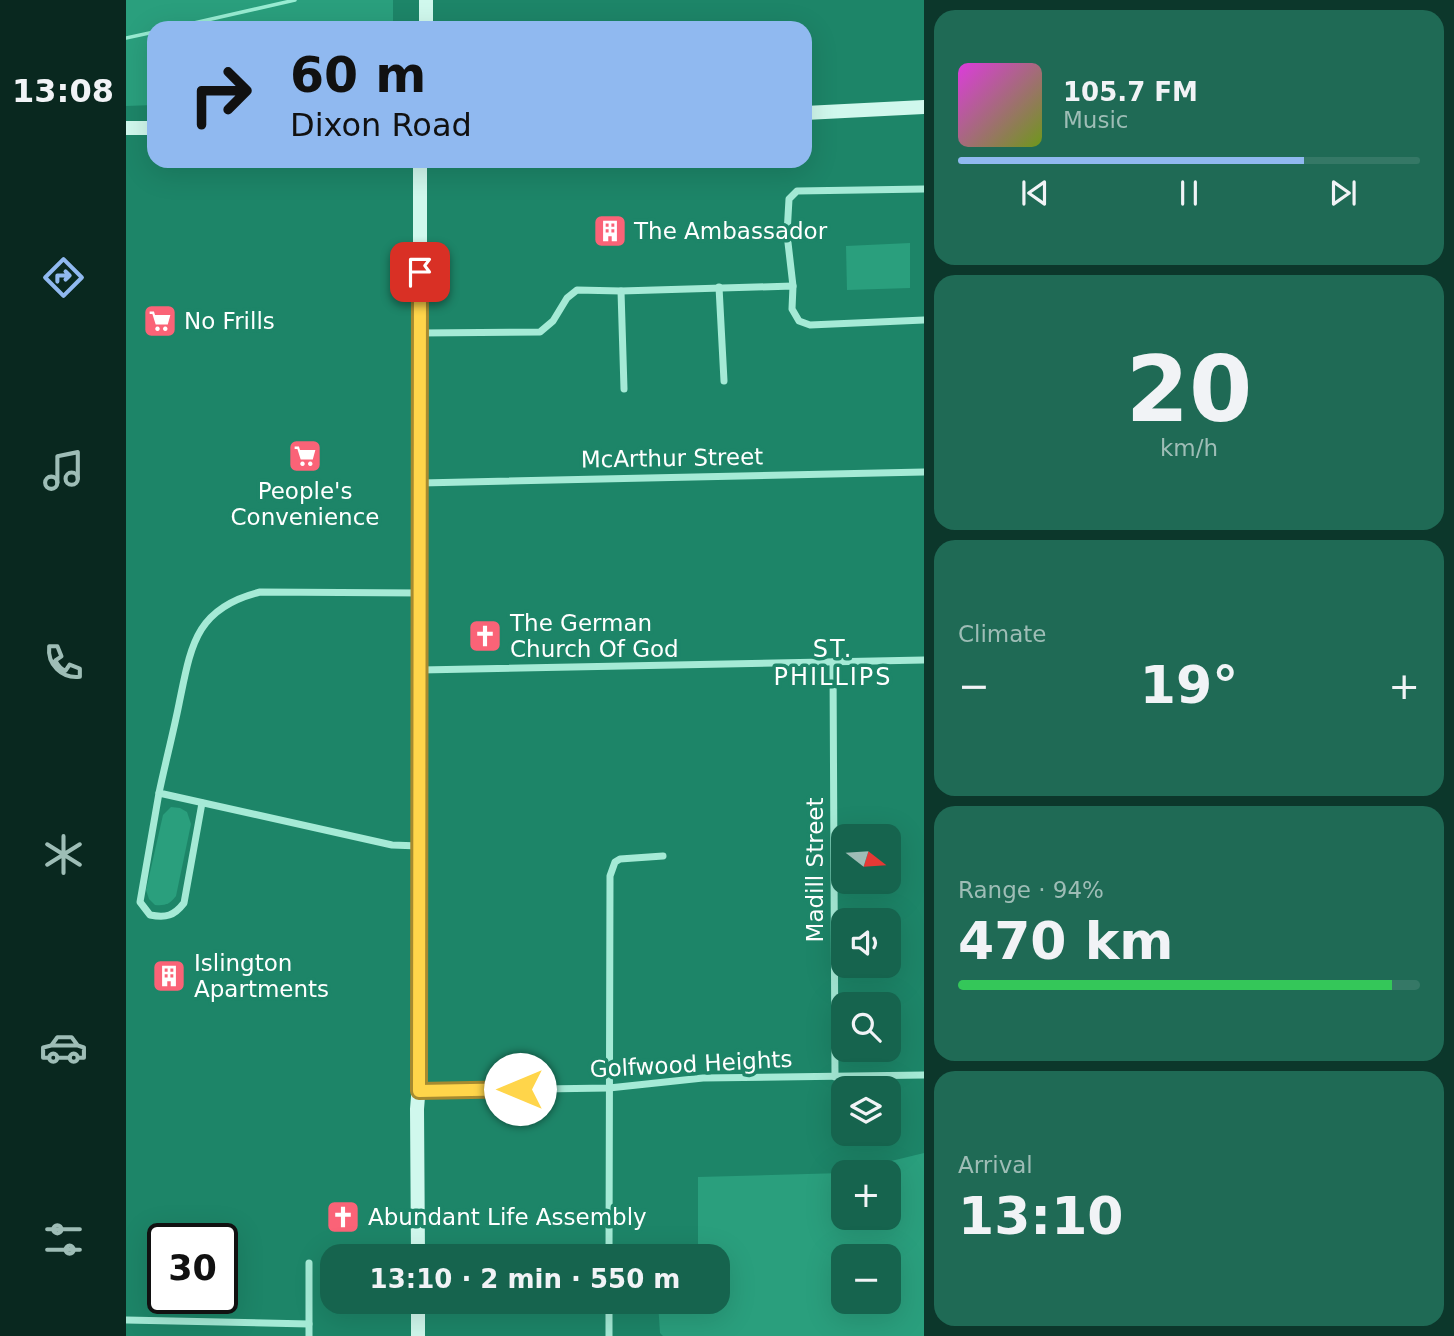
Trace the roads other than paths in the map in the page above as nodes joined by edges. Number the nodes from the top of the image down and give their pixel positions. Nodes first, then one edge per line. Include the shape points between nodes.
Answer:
1 (426, 0) edge
2 (426, 21) edge
3 (924, 107) edge
4 (812, 113) edge
5 (126, 128) edge
6 (147, 128) edge
7 (420, 168) edge
8 (924, 189) edge
9 (793, 286) junction
10 (719, 287) junction
11 (621, 291) junction
12 (924, 320) edge
13 (421, 333) junction
14 (724, 381) dead end
15 (624, 389) dead end
16 (924, 472) edge
17 (421, 483) junction
18 (421, 593) junction
19 (924, 660) edge
20 (833, 662) junction
21 (421, 670) junction
22 (159, 793) junction
23 (202, 803) junction
24 (420, 846) junction
25 (663, 856) dead end
26 (924, 1075) edge
27 (835, 1076) edge
28 (880, 1076) edge
29 (831, 1077) edge
30 (609, 1088) junction
31 (419, 1091) junction
32 (418, 1244) edge
33 (609, 1244) edge
34 (309, 1263) dead end
35 (418, 1314) edge
36 (609, 1314) edge
37 (126, 1320) edge
38 (309, 1324) junction
39 (309, 1336) edge
40 (418, 1336) edge
41 (608, 1336) edge

1 - 2 main road
3 - 4 main road
5 - 6 main road
7 - 13 main road
8 - 9 street via 791,194 787,234
9 - 10 street
9 - 12 street via 792,309 799,321 810,325
10 - 11 street
10 - 14 street
11 - 13 street via 577,290 540,332
11 - 15 street
13 - 17 main road
16 - 17 street, McArthur Street
17 - 18 main road
18 - 21 main road
18 - 22 street via 260,592 239,597 213,614 186,666
19 - 20 street
20 - 21 street
20 - 27 street, Madill Street
21 - 24 main road
22 - 23 street
22 - 23 street via 141,884 140,902 150,915 164,918 184,903
23 - 24 street via 392,845
24 - 31 main road
25 - 30 street via 620,859 610,876
26 - 28 street, Golfwood Heights
29 - 30 street, Golfwood Heights via 704,1078
30 - 31 street, Golfwood Heights
30 - 33 street
31 - 32 main road
34 - 38 street
35 - 40 main road
36 - 41 street
37 - 38 street
38 - 39 street

